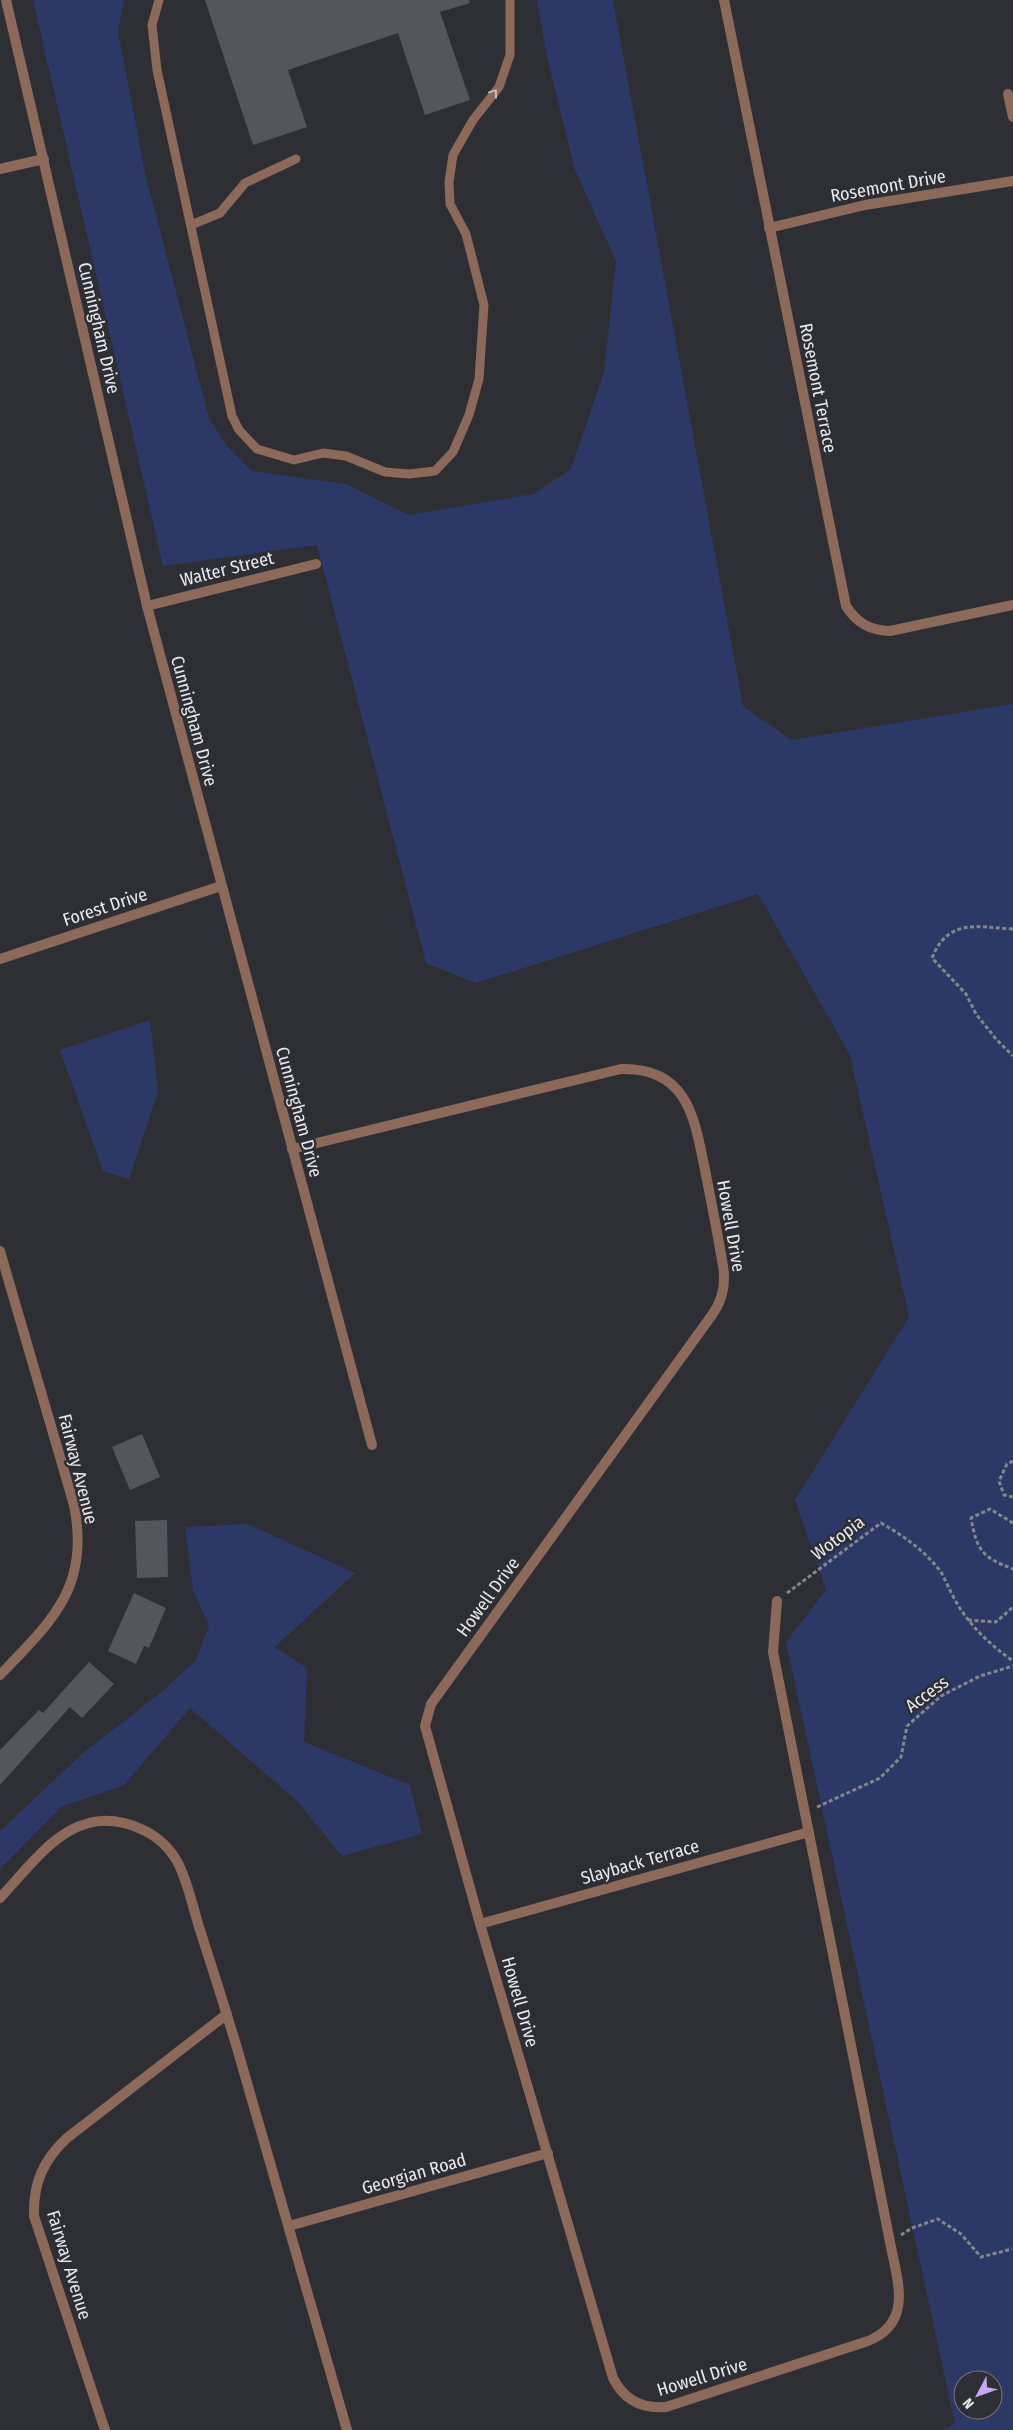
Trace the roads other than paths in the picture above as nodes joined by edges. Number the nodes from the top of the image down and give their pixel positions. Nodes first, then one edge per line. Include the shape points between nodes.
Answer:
1 (6, 0) edge
2 (159, 0) edge
3 (510, 0) edge
4 (724, 0) edge
5 (1008, 94) dead end
6 (1013, 117) edge
7 (44, 158) junction
8 (296, 159) dead end
9 (0, 169) edge
10 (1013, 181) edge
11 (191, 225) junction
12 (769, 228) junction
13 (316, 564) dead end
14 (1013, 605) edge
15 (147, 606) junction
16 (221, 886) junction
17 (0, 960) edge
18 (292, 1149) junction
19 (0, 1251) edge
20 (372, 1445) dead end
21 (777, 1601) road end
22 (0, 1675) edge
23 (809, 1832) junction
24 (0, 1898) edge
25 (480, 1924) junction
26 (227, 2014) junction
27 (548, 2153) junction
28 (289, 2226) junction
29 (105, 2430) edge
30 (346, 2430) edge

1 - 7 street, Cunningham Drive
2 - 11 lane via 152,25 157,70
11 -> 3 lane via 232,416 239,430 257,449 294,460 323,453 346,456 384,472 435,471 453,452 469,415 479,379 484,305 466,234 450,204 453,155 502,79 510,55
4 - 12 street, Rosemont Terrace
5 - 6 street
7 - 9 street
7 - 15 street, Cunningham Drive
8 - 11 lane via 244,183 220,213
10 - 12 street, Rosemont Drive via 865,205
12 - 14 street, Rosemont Terrace via 846,606 853,617 864,626 890,631
13 - 15 street, Walter Street
15 - 16 street, Cunningham Drive
16 - 17 street, Forest Drive
16 - 18 street, Cunningham Drive
18 - 20 street, Cunningham Drive
18 - 25 street, Howell Drive via 621,1069 644,1070 665,1080 685,1098 696,1123 723,1266 721,1300 428,1711 426,1733
19 - 22 street, Fairway Avenue via 74,1505 78,1539 74,1574 61,1605 42,1631
21 - 23 street, Howell Drive via 773,1652
23 - 25 street, Slayback Terrace
23 - 27 street, Howell Drive via 900,2299 890,2325 876,2337 666,2407 645,2407 628,2398 613,2378
24 - 26 street via 51,1843 74,1827 108,1821 142,1829 164,1844 179,1865
25 - 27 street, Howell Drive
26 - 28 street
26 - 29 street, Fairway Avenue via 66,2138 46,2160 35,2187 34,2216
27 - 28 street, Georgian Road
28 - 30 street

